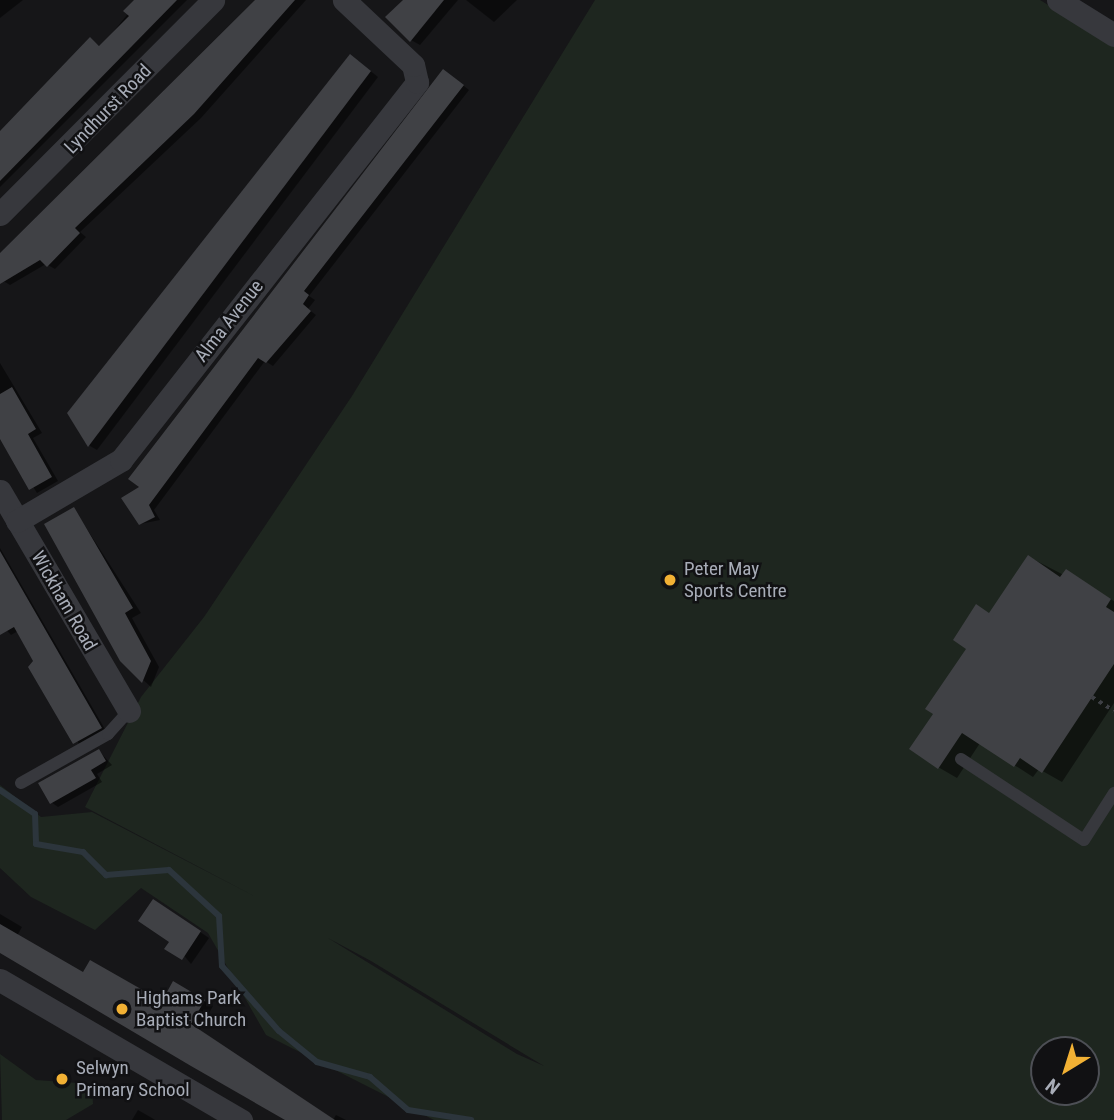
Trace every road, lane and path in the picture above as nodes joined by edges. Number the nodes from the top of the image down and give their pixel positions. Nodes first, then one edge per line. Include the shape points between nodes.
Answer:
1 (213, 0) edge
2 (1058, 0) edge
3 (352, 2) edge
4 (1114, 35) edge
5 (0, 214) edge
6 (0, 492) edge
7 (17, 521) junction
8 (1092, 697) dead end
9 (128, 711) joint
10 (1114, 711) edge
11 (961, 759) dead end
12 (21, 782) dead end
13 (1114, 793) edge
14 (0, 980) edge
15 (241, 1120) edge

1 - 5 street, Lyndhurst Road
2 - 4 street
3 - 7 street, Alma Avenue via 413,65 418,82 121,460
6 - 7 street, Wickham Road
7 - 9 street, Wickham Road
8 - 10 path
9 - 12 lane via 108,734
11 - 13 lane via 1084,840
14 - 15 street

